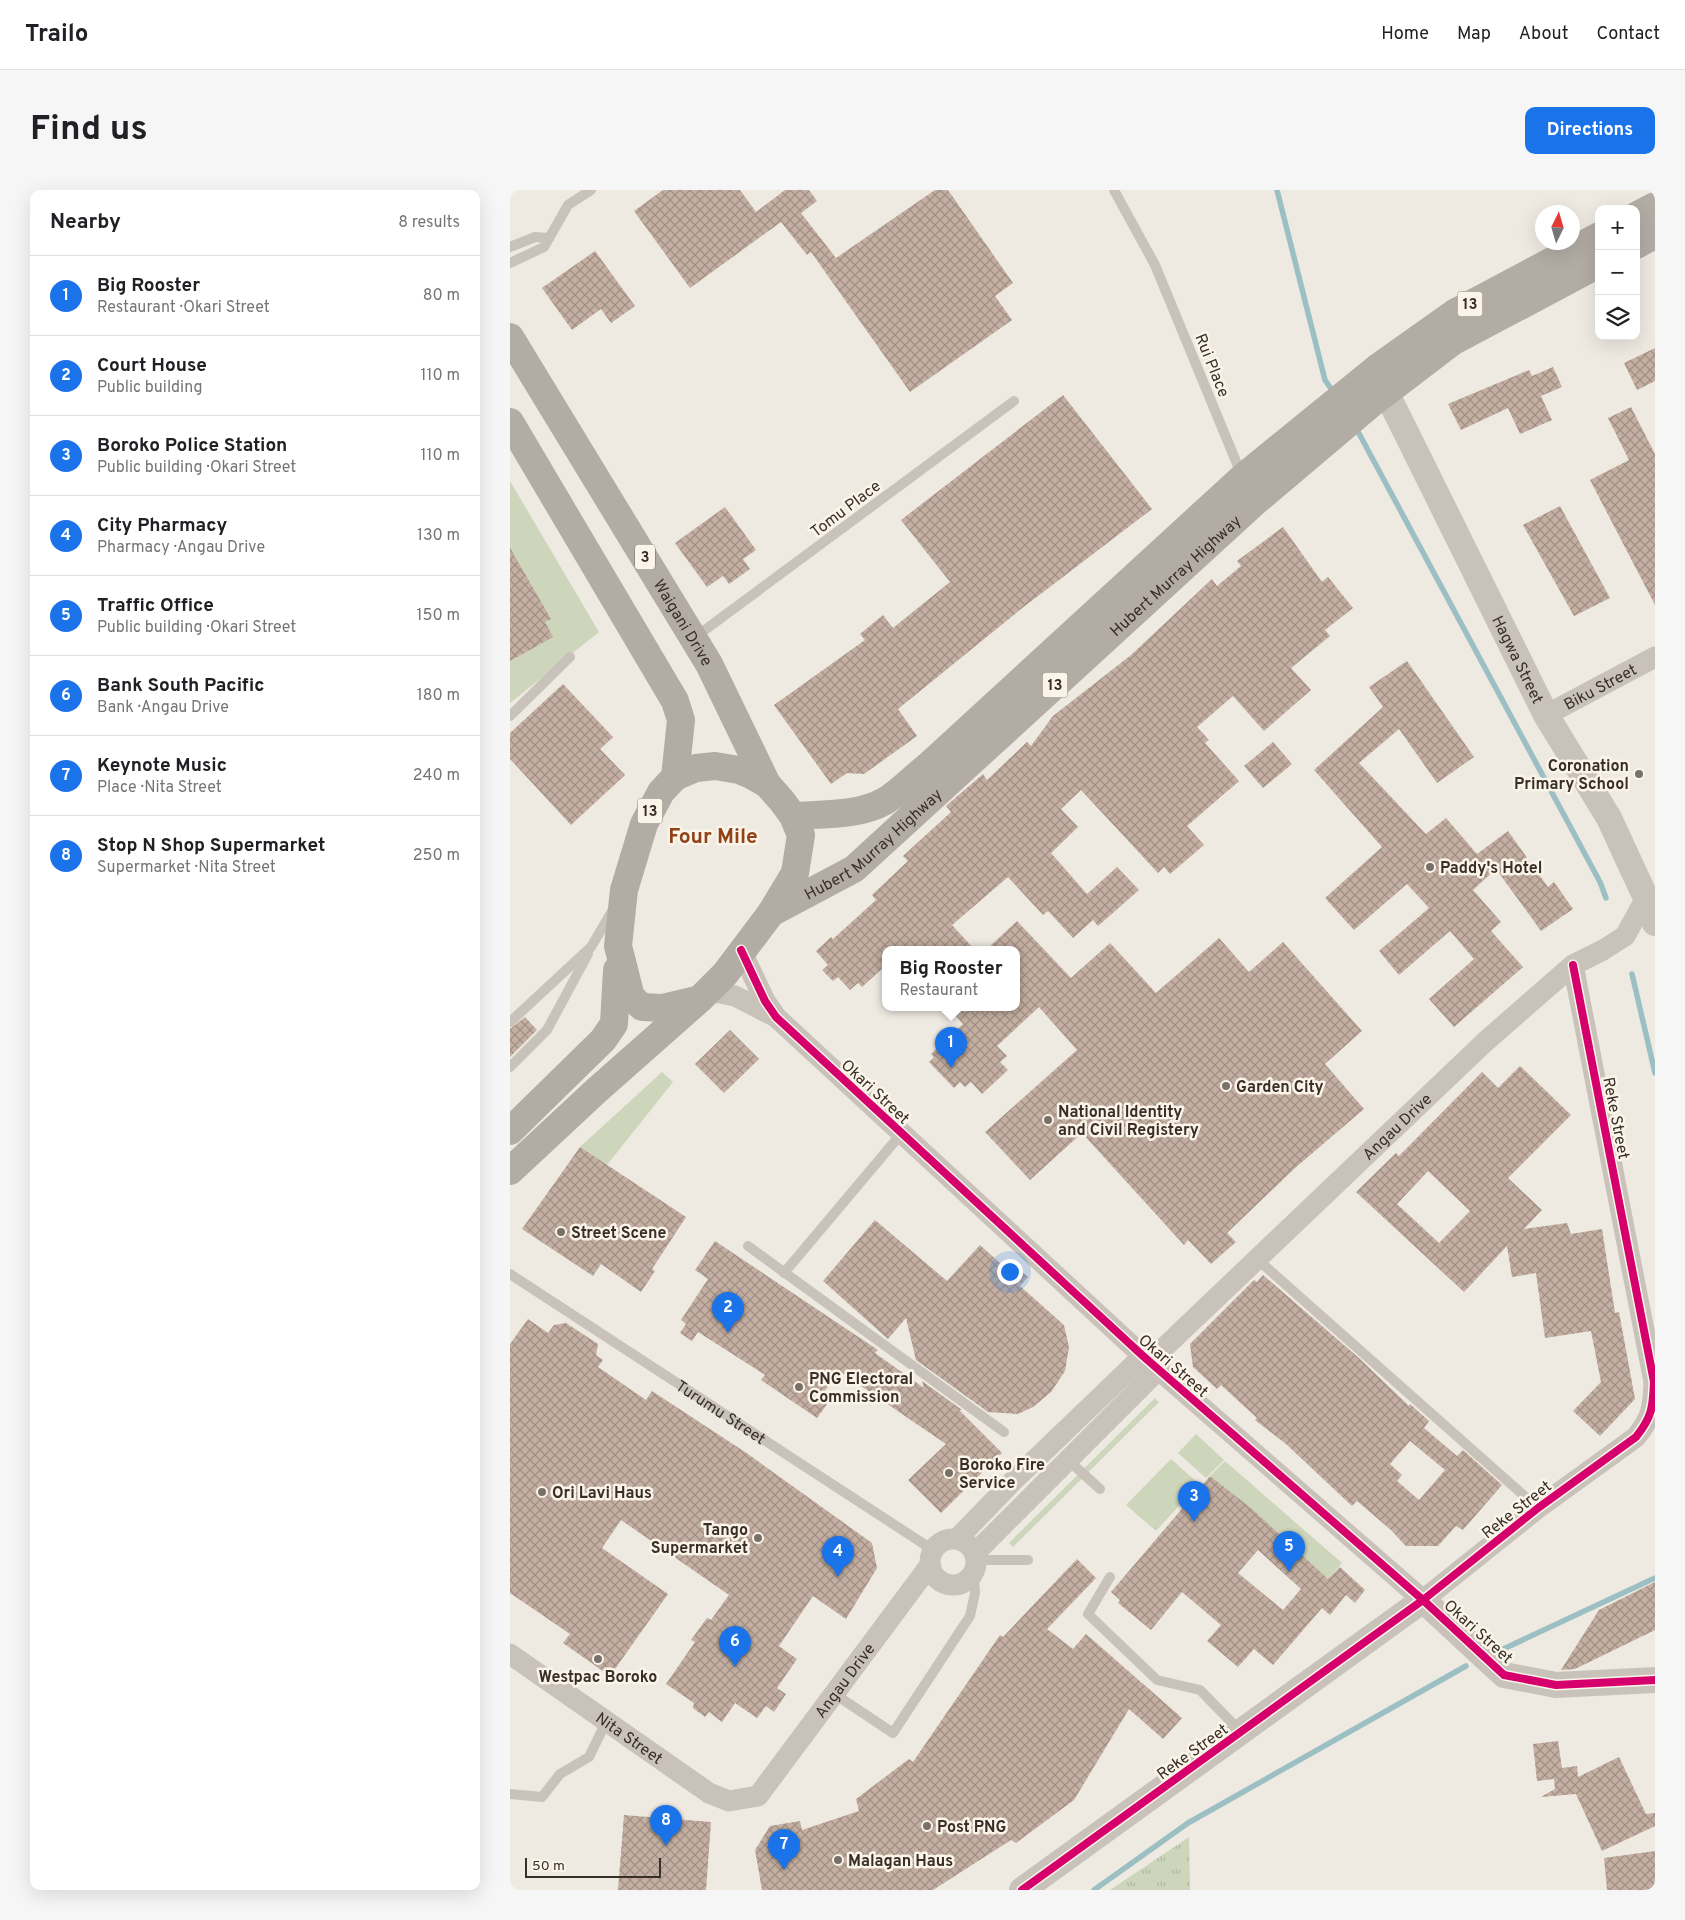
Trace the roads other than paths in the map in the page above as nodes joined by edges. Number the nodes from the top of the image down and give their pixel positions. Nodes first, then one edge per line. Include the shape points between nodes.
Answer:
1 (591, 190) edge
2 (1114, 190) edge
3 (1655, 206) edge
4 (1640, 214) edge
5 (1655, 235) edge
6 (549, 238) junction
7 (1595, 238) edge
8 (1640, 243) edge
9 (510, 247) edge
10 (510, 263) edge
11 (1595, 266) edge
12 (510, 338) edge
13 (1370, 395) junction
14 (1014, 401) dead end
15 (510, 422) edge
16 (1321, 430) junction
17 (1243, 477) junction
18 (694, 638) junction
19 (570, 657) dead end
20 (1655, 658) edge
21 (1546, 715) junction
22 (510, 716) edge
23 (676, 777) junction
24 (767, 784) junction
25 (793, 816) junction
26 (624, 890) junction
27 (1646, 898) junction
28 (771, 913) junction
29 (1655, 923) edge
30 (618, 946) junction
31 (591, 947) junction
32 (741, 950) junction
33 (1573, 965) junction
34 (704, 995) junction
35 (776, 1017) junction
36 (510, 1022) edge
37 (510, 1067) edge
38 (510, 1131) edge
39 (901, 1134) junction
40 (510, 1171) edge
41 (748, 1246) dead end
42 (1257, 1259) junction
43 (784, 1273) junction
44 (510, 1274) edge
45 (1150, 1363) junction
46 (1004, 1432) dead end
47 (1068, 1460) junction
48 (1100, 1489) dead end
49 (1538, 1508) junction
50 (958, 1539) junction
51 (931, 1557) junction
52 (1028, 1560) dead end
53 (975, 1563) junction
54 (1110, 1577) dead end
55 (1424, 1600) junction
56 (510, 1654) edge
57 (1655, 1680) edge
58 (833, 1693) junction
59 (607, 1720) junction
60 (1242, 1732) junction
61 (510, 1794) edge
62 (758, 1796) joint
63 (1022, 1890) edge

1 - 6 lane via 568,205
2 - 17 lane, Rui Place via 1155,265
3 - 4 highway
5 - 8 highway
6 - 9 lane via 535,237
6 - 10 lane via 544,247
7 - 13 highway, Hubert Murray Highway / 13 via 1456,312
11 - 13 highway, Hubert Murray Highway / 13 via 1452,342
12 - 18 highway, Waigani Drive / 3
13 - 16 highway, Hubert Murray Highway / 13
13 - 21 street, Hagwa Street
14 - 18 lane, Tomu Place
15 - 23 highway via 675,701 681,720
16 - 17 highway, Hubert Murray Highway / 13
16 - 28 highway, Hubert Murray Highway / 13 via 1255,502 854,869
17 - 25 highway, Hubert Murray Highway / 13 via 928,766 885,801 847,812
18 - 24 highway, Waigani Drive / 3
19 - 22 lane
20 - 21 street, Biku Street
21 - 27 street, Hagwa Street via 1609,818
23 - 24 highway, 13 via 696,768 715,766 739,770
23 - 26 highway, 13 via 661,792 644,824
24 - 25 highway, 13
25 - 28 highway, 13 via 801,834 795,873
26 - 30 highway, 13
26 - 31 lane
27 - 29 street, Hagwa Street
27 - 33 street, Angau Drive via 1625,936
28 - 32 highway, 13
30 - 34 highway, 13 via 631,997 642,1007 662,1008
30 - 38 highway, 13 via 614,1024 603,1040
31 - 36 lane
31 - 37 lane via 547,1030
32 - 34 highway, 13 via 725,974
32 - 35 street, Okari Street
33 - 42 street, Angau Drive via 1479,1047
33 - 49 street, Reke Street via 1654,1382 1653,1407 1648,1422 1636,1437
34 - 35 street, Okari Street via 735,996
34 - 40 highway, 13
35 - 39 street, Okari Street
39 - 43 lane
39 - 45 street, Okari Street
41 - 43 lane
42 - 45 street, Angau Drive
42 - 49 lane
43 - 46 lane
44 - 51 lane, Turumu Street
45 - 47 street
45 - 50 street, Angau Drive via 1014,1480
45 - 55 street, Okari Street
47 - 48 lane
47 - 53 street
49 - 55 street, Reke Street
50 - 51 street via 943,1541
50 - 53 street via 970,1546
51 - 53 street via 936,1578 951,1585 966,1581
51 - 58 street, Angau Drive
52 - 53 lane
53 - 58 lane via 975,1592 970,1616 893,1733
54 - 60 lane via 1088,1614 1157,1680 1200,1690
55 - 57 street, Okari Street via 1504,1675 1556,1685
55 - 60 street, Reke Street
56 - 59 street, Nita Street
58 - 62 street, Angau Drive
59 - 61 lane via 589,1757 560,1774 542,1796
59 - 62 street, Nita Street via 710,1793 728,1801
60 - 63 street, Reke Street

